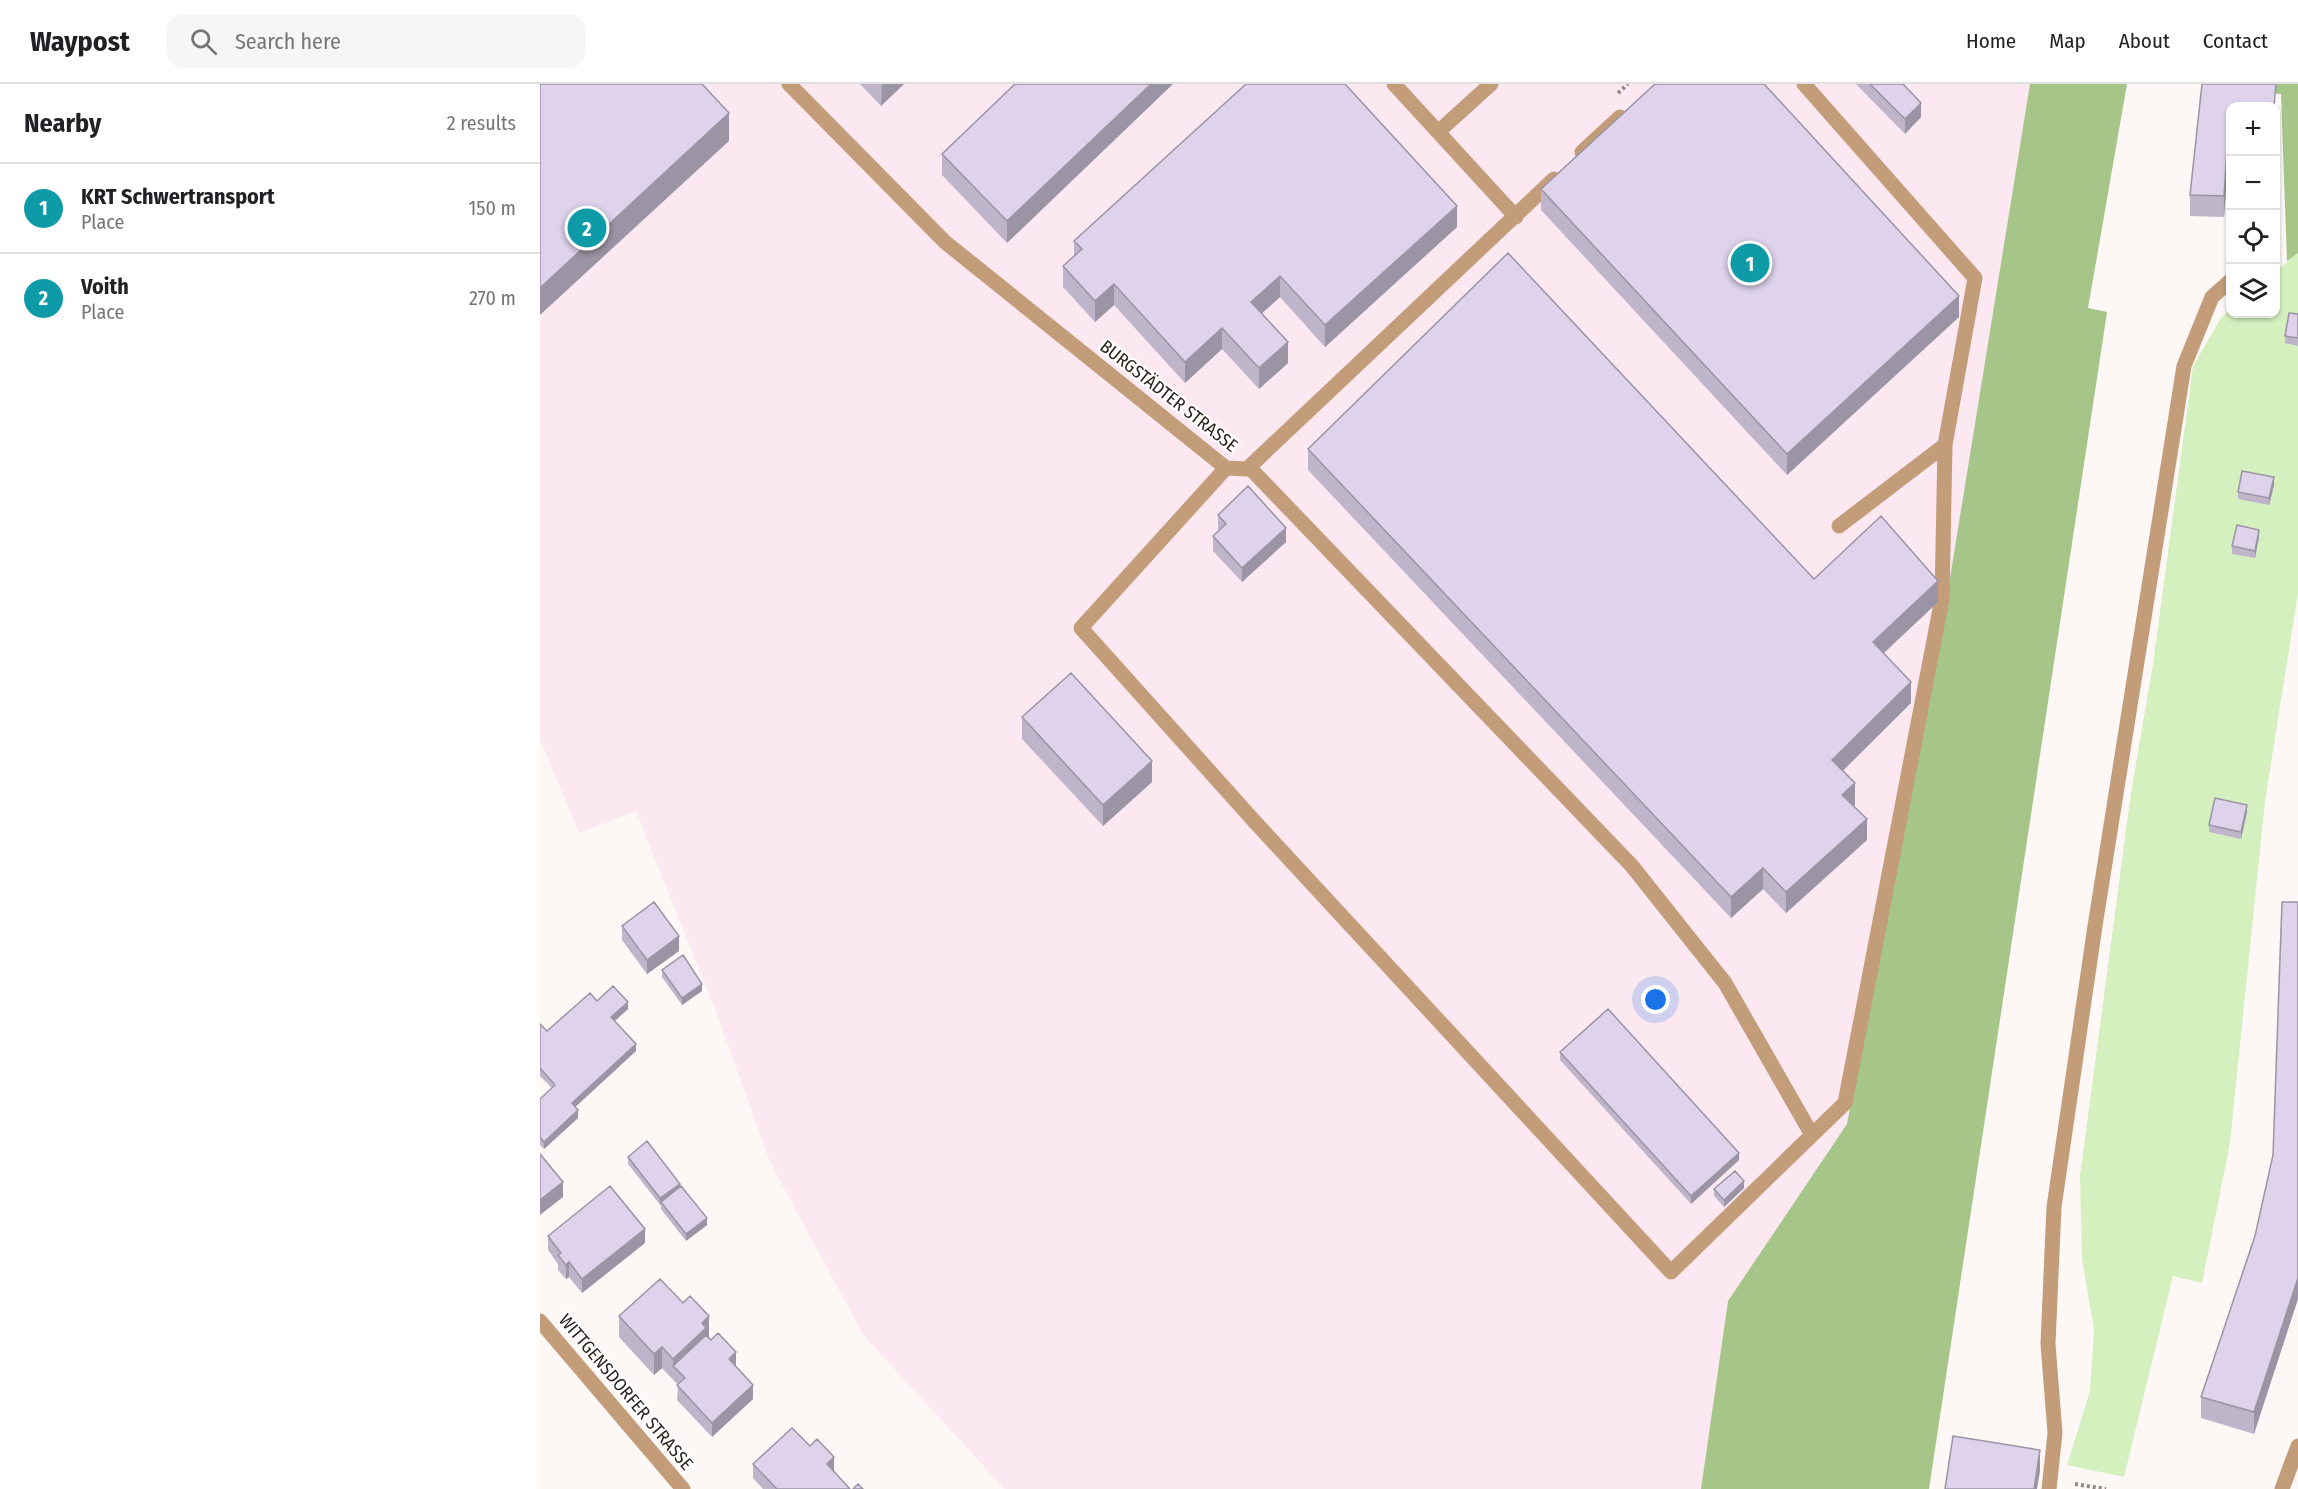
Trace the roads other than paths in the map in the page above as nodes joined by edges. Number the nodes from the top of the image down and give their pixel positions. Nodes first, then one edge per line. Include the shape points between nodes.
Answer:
1 (789, 84) edge
2 (1394, 84) edge
3 (1491, 84) edge
4 (1804, 84) edge
5 (1630, 108) edge
6 (1438, 132) junction
7 (1516, 217) junction
8 (2226, 285) edge
9 (1945, 445) junction
10 (1248, 467) junction
11 (1226, 468) junction
12 (1839, 526) dead end
13 (1812, 1135) junction
14 (540, 1321) edge
15 (2298, 1446) edge
16 (683, 1489) edge
17 (2049, 1489) edge
18 (2282, 1489) edge

1 - 11 street, BURGSTÄDTER STRASSE via 945,242
2 - 6 street
3 - 6 street
4 - 9 street via 1975,278
5 - 7 street, BURGSTÄDTER STRASSE
6 - 7 street
7 - 10 street, BURGSTÄDTER STRASSE
8 - 17 street via 2212,297 2184,366 2095,926 2054,1207 2048,1344 2055,1433
9 - 12 street
9 - 13 street via 1942,599 1877,939 1845,1103
10 - 11 street, BURGSTÄDTER STRASSE
10 - 13 street via 1632,866 1725,983
11 - 13 street via 1081,628 1671,1272
14 - 16 street, WITTGENSDORFER STRASSE
15 - 18 street

